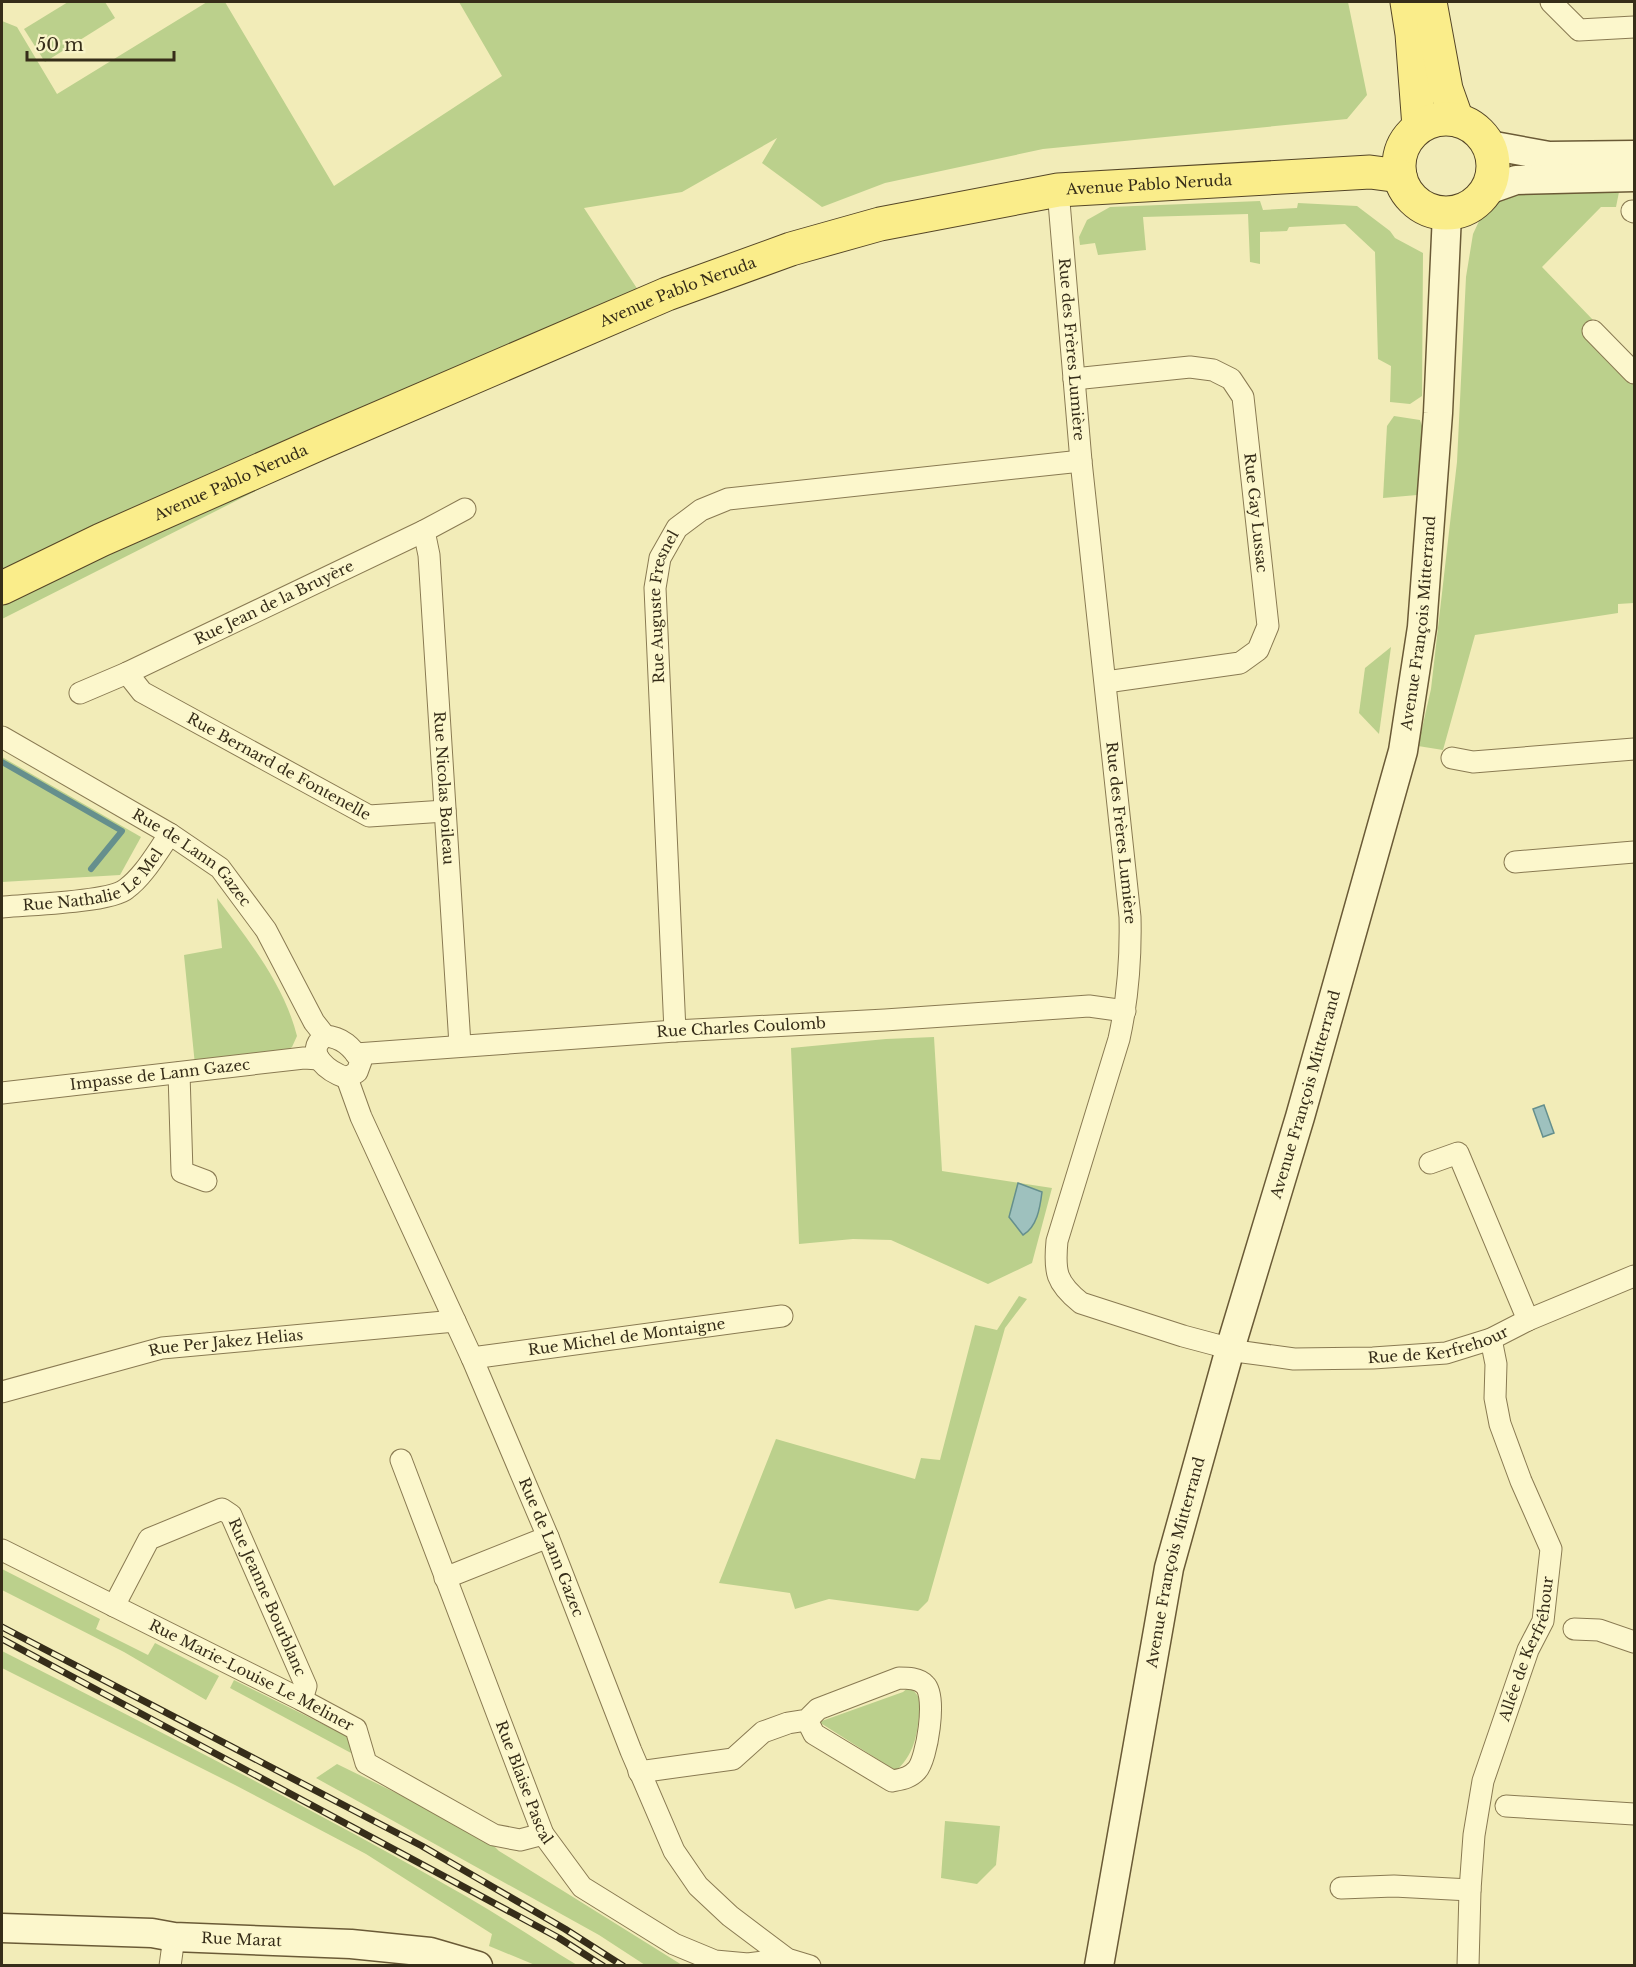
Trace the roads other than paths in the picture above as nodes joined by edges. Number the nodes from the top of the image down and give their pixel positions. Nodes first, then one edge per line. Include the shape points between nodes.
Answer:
1 (1407, 2) edge
2 (1430, 2) edge
3 (1551, 2) edge
4 (1635, 27) edge
5 (1457, 120) junction
6 (1419, 127) junction
7 (1489, 145) junction
8 (1635, 155) edge
9 (1400, 176) junction
10 (1635, 177) edge
11 (1058, 190) junction
12 (1485, 191) junction
13 (1447, 214) junction
14 (1593, 331) dead end
15 (1635, 373) edge
16 (1074, 379) junction
17 (1081, 461) junction
18 (465, 509) dead end
19 (424, 531) junction
20 (2, 588) edge
21 (127, 673) junction
22 (1106, 682) junction
23 (80, 693) dead end
24 (2, 737) edge
25 (1635, 749) edge
26 (1452, 758) dead end
27 (445, 811) junction
28 (170, 834) junction
29 (1635, 852) edge
30 (1515, 862) dead end
31 (2, 907) edge
32 (1125, 1011) junction
33 (675, 1031) junction
34 (325, 1036) junction
35 (460, 1045) junction
36 (357, 1054) junction
37 (319, 1059) junction
38 (179, 1073) junction
39 (346, 1078) junction
40 (2, 1093) edge
41 (1430, 1163) dead end
42 (206, 1180) dead end
43 (1635, 1276) edge
44 (782, 1316) dead end
45 (1528, 1320) junction
46 (455, 1321) junction
47 (1491, 1339) junction
48 (1230, 1349) junction
49 (472, 1358) junction
50 (2, 1392) edge
51 (401, 1460) dead end
52 (548, 1537) junction
53 (2, 1550) edge
54 (446, 1578) junction
55 (114, 1606) junction
56 (1574, 1629) dead end
57 (1635, 1642) edge
58 (302, 1700) junction
59 (807, 1720) junction
60 (639, 1772) junction
61 (1506, 1806) dead end
62 (1635, 1814) edge
63 (543, 1834) junction
64 (1341, 1888) dead end
65 (1470, 1890) junction
66 (2, 1928) edge
67 (174, 1937) junction
68 (787, 1959) junction
69 (171, 1965) edge
70 (478, 1965) edge
71 (810, 1965) edge
72 (1099, 1965) edge
73 (1468, 1965) edge

1 - 6 main road
2 - 5 main road via 1446,89
3 - 4 street via 1579,30
5 - 6 main road via 1434,121
5 - 7 main road via 1477,128
6 - 9 main road via 1405,141
7 - 8 main road via 1550,156
7 - 12 main road via 1494,165 1491,183
9 - 11 main road, Avenue Pablo Neruda via 1370,172
9 - 13 main road via 1409,196 1426,209
10 - 12 main road via 1516,180
11 - 16 street, Rue des Frères Lumière
11 - 20 main road, Avenue Pablo Neruda via 880,224 791,249 667,294 101,540
12 - 13 main road via 1466,210
13 - 48 main road, Avenue François Mitterrand via 1438,413 1422,627 1404,751
14 - 15 street
16 - 17 street, Rue des Frères Lumière
16 - 22 street, Rue Gay Lussac via 1190,367 1213,370 1231,379 1243,397 1268,626 1257,650 1240,663
17 - 22 street, Rue des Frères Lumière
17 - 33 street, Rue Auguste Fresnel via 728,499 700,510 677,528 660,558 655,588
18 - 19 street, Rue Jean de la Bruyère
19 - 21 street, Rue Jean de la Bruyère
19 - 27 street, Rue Nicolas Boileau via 429,555
21 - 23 street, Rue Jean de la Bruyère
21 - 27 street, Rue Bernard de Fontenelle via 142,692 369,816
22 - 32 street, Rue des Frères Lumière via 1130,917 1131,960
24 - 28 street, Rue de Lann Gazec
25 - 26 street via 1473,762
27 - 35 street, Rue Nicolas Boileau
28 - 31 street, Rue Nathalie Le Mel via 125,891 105,897
28 - 34 street, Rue de Lann Gazec via 220,868 266,930
29 - 30 street
32 - 33 street, Rue Charles Coulomb via 1089,1006
32 - 48 street, Rue des Frères Lumière via 1057,1241 1057,1276 1067,1292 1081,1303
33 - 35 street, Rue Charles Coulomb
34 - 36 street via 336,1036
34 - 37 street via 318,1041
35 - 36 street, Rue Charles Coulomb
36 - 39 street via 361,1061 357,1072
37 - 38 street, Impasse de Lann Gazec
37 - 39 street via 333,1074
38 - 40 street, Impasse de Lann Gazec
38 - 42 street via 182,1172
39 - 46 street, Rue de Lann Gazec
41 - 45 street via 1458,1153
43 - 45 street, Rue de Kerfrehour
44 - 49 street, Rue Michel de Montaigne
45 - 47 street, Rue de Kerfrehour
46 - 49 street, Rue de Lann Gazec
46 - 50 street, Rue Per Jakez Helias via 162,1348
47 - 48 street, Rue de Kerfrehour via 1446,1353 1373,1358 1294,1359
47 - 65 street, Allée de Kerfréhour via 1500,1424 1551,1549 1543,1621 1528,1650 1483,1781
48 - 72 main road, Avenue François Mitterrand via 1169,1568
49 - 52 street, Rue de Lann Gazec
51 - 54 street, Rue Blaise Pascal
52 - 54 street
52 - 60 street, Rue de Lann Gazec
53 - 55 street, Rue Marie-Louise Le Meliner
54 - 63 street, Rue Blaise Pascal
55 - 58 street, Rue Marie-Louise Le Meliner
55 - 58 street, Rue Jeanne Bourblanc via 149,1539 222,1509 231,1515 306,1686
56 - 57 street via 1599,1630
58 - 63 street, Rue Marie-Louise Le Meliner via 356,1729 366,1763 494,1835 520,1840
59 - 59 street via 818,1709 899,1678 925,1684 931,1696 926,1749 918,1769 906,1779 892,1781 814,1734
59 - 60 street via 763,1732 733,1759
60 - 68 street, Rue de Lann Gazec via 674,1851 698,1886
61 - 62 street
63 - 68 street, Rue Blaise Pascal via 582,1887 674,1944 715,1961 748,1964
64 - 65 street
65 - 73 street, Allée de Kerfréhour
66 - 67 main road, Rue Marat
67 - 69 street
67 - 70 main road, Rue Marat via 362,1945 430,1952
68 - 71 street, Rue de Lann Gazec

